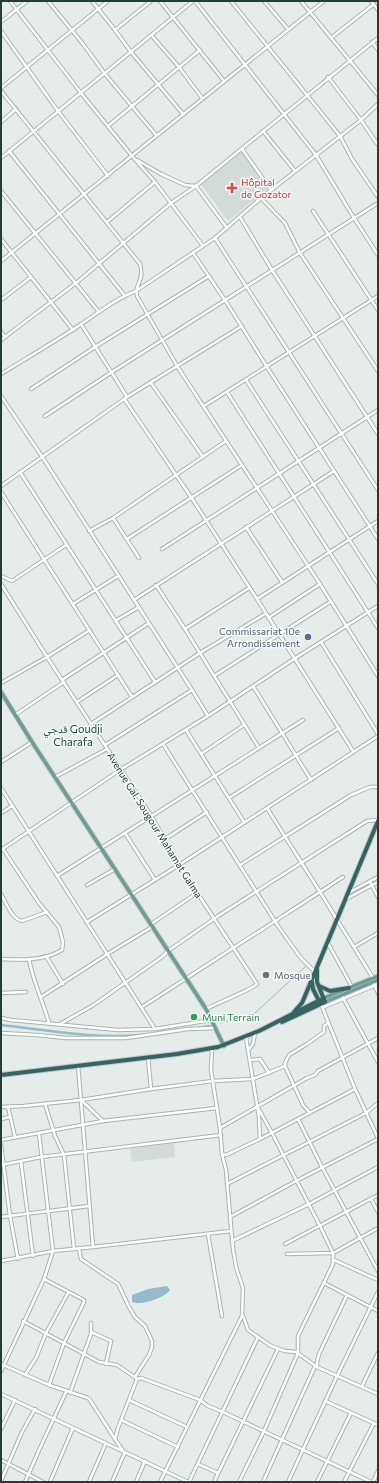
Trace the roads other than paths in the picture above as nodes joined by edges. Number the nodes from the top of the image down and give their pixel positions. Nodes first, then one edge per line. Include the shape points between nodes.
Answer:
1 (10, 1) edge
2 (27, 1) edge
3 (48, 1) edge
4 (92, 1) edge
5 (108, 1) edge
6 (151, 1) edge
7 (160, 1) edge
8 (194, 1) edge
9 (231, 1) edge
10 (264, 1) edge
11 (301, 1) edge
12 (324, 1) edge
13 (371, 1) edge
14 (374, 4) junction
15 (98, 9) junction
16 (17, 10) junction
17 (378, 10) edge
18 (310, 12) junction
19 (174, 18) junction
20 (1, 22) edge
21 (288, 29) junction
22 (72, 30) junction
23 (115, 30) junction
24 (1, 31) edge
25 (152, 36) junction
26 (331, 38) junction
27 (378, 38) edge
28 (372, 42) junction
29 (267, 46) junction
30 (48, 50) junction
31 (200, 50) junction
32 (378, 50) edge
33 (131, 52) junction
34 (350, 60) junction
35 (244, 65) junction
36 (27, 67) junction
37 (179, 67) junction
38 (105, 74) junction
39 (328, 77) junction
40 (224, 81) junction
41 (158, 84) junction
42 (1, 90) edge
43 (81, 93) junction
44 (306, 95) junction
45 (378, 95) edge
46 (202, 98) junction
47 (378, 104) edge
48 (132, 106) junction
49 (16, 109) junction
50 (58, 111) junction
51 (183, 114) junction
52 (284, 114) junction
53 (361, 120) junction
54 (1, 122) edge
55 (108, 126) junction
56 (263, 131) junction
57 (34, 132) junction
58 (156, 135) junction
59 (340, 136) junction
60 (378, 145) edge
61 (242, 149) junction
62 (9, 151) junction
63 (316, 155) junction
64 (132, 156) junction
65 (1, 158) edge
66 (295, 171) junction
67 (108, 176) junction
68 (155, 182) junction
69 (196, 186) junction
70 (271, 190) junction
71 (1, 191) edge
72 (85, 195) junction
73 (378, 197) edge
74 (261, 198) junction
75 (378, 203) edge
76 (171, 204) junction
77 (314, 211) dead end
78 (60, 214) junction
79 (240, 217) junction
80 (354, 218) junction
81 (107, 222) junction
82 (227, 228) junction
83 (35, 234) junction
84 (328, 234) junction
85 (215, 238) junction
86 (1, 239) edge
87 (122, 244) junction
88 (203, 246) junction
89 (12, 252) junction
90 (193, 253) junction
91 (300, 253) junction
92 (378, 255) edge
93 (1, 261) edge
94 (99, 263) junction
95 (272, 270) junction
96 (209, 276) junction
97 (31, 277) junction
98 (76, 283) junction
99 (247, 286) junction
100 (136, 291) junction
101 (125, 296) junction
102 (378, 296) edge
103 (1, 300) edge
104 (225, 300) junction
105 (372, 300) junction
106 (50, 301) junction
107 (378, 310) edge
108 (99, 312) junction
109 (148, 314) junction
110 (343, 317) junction
111 (81, 324) junction
112 (242, 326) junction
113 (73, 330) junction
114 (1, 332) edge
115 (315, 335) junction
116 (5, 337) junction
117 (1, 340) edge
118 (163, 340) junction
119 (95, 347) junction
120 (289, 352) junction
121 (177, 366) junction
122 (267, 367) junction
123 (378, 371) edge
124 (112, 372) junction
125 (1, 374) edge
126 (246, 380) junction
127 (151, 384) junction
128 (31, 389) dead end
129 (227, 392) junction
130 (1, 396) edge
131 (126, 398) junction
132 (204, 406) junction
133 (378, 410) edge
134 (45, 416) dead end
135 (367, 417) junction
136 (342, 433) junction
137 (378, 434) edge
138 (226, 441) junction
139 (319, 448) junction
140 (203, 457) junction
141 (43, 458) junction
142 (298, 460) junction
143 (242, 465) junction
144 (334, 471) junction
145 (20, 472) junction
146 (279, 473) junction
147 (177, 475) junction
148 (314, 485) junction
149 (1, 486) edge
150 (257, 488) junction
151 (378, 490) edge
152 (1, 492) edge
153 (191, 497) junction
154 (294, 497) junction
155 (272, 510) junction
156 (113, 518) junction
157 (206, 520) junction
158 (378, 521) edge
159 (369, 526) junction
160 (246, 527) junction
161 (90, 531) junction
162 (127, 539) junction
163 (349, 539) junction
164 (378, 540) edge
165 (220, 543) junction
166 (66, 545) junction
167 (162, 549) dead end
168 (330, 552) junction
169 (139, 558) dead end
170 (44, 559) junction
171 (308, 566) junction
172 (1, 576) edge
173 (118, 576) junction
174 (282, 582) junction
175 (1, 584) edge
176 (320, 584) junction
177 (378, 584) edge
178 (156, 585) junction
179 (249, 588) junction
180 (95, 591) junction
181 (256, 599) junction
182 (134, 600) junction
183 (330, 602) junction
184 (74, 604) junction
185 (378, 606) edge
186 (139, 607) junction
187 (368, 612) junction
188 (265, 614) junction
189 (268, 618) junction
190 (115, 622) junction
191 (149, 623) junction
192 (346, 627) junction
193 (378, 628) edge
194 (185, 629) junction
195 (90, 630) junction
196 (279, 635) junction
197 (126, 638) junction
198 (321, 642) junction
199 (104, 653) junction
200 (200, 653) junction
201 (47, 657) junction
202 (294, 659) junction
203 (178, 668) junction
204 (118, 675) junction
205 (214, 676) junction
206 (378, 676) edge
207 (63, 681) junction
208 (155, 682) junction
209 (1, 683) edge
210 (253, 686) junction
211 (192, 690) junction
212 (1, 692) edge
213 (132, 697) junction
214 (229, 701) junction
215 (76, 702) junction
216 (15, 715) junction
217 (208, 716) junction
218 (303, 720) dead end
219 (91, 724) junction
220 (244, 725) junction
221 (339, 728) junction
222 (186, 730) junction
223 (282, 733) junction
224 (378, 735) edge
225 (32, 742) junction
226 (163, 744) junction
227 (104, 746) junction
228 (259, 748) junction
229 (107, 749) junction
230 (353, 751) junction
231 (201, 754) junction
232 (296, 756) junction
233 (1, 762) edge
234 (120, 770) junction
235 (215, 776) junction
236 (54, 777) junction
237 (310, 780) junction
238 (1, 788) edge
239 (378, 788) edge
240 (193, 790) junction
241 (229, 798) junction
242 (73, 803) junction
243 (12, 806) junction
244 (267, 808) junction
245 (207, 812) junction
246 (1, 813) edge
247 (152, 817) junction
248 (378, 821) edge
249 (244, 822) junction
250 (29, 832) junction
251 (125, 833) junction
252 (222, 836) junction
253 (285, 837) junction
254 (165, 839) junction
255 (101, 848) junction
256 (2, 850) edge
257 (302, 863) junction
258 (179, 865) junction
259 (240, 865) junction
260 (115, 869) junction
261 (57, 876) junction
262 (343, 877) dead end
263 (378, 877) edge
264 (156, 880) junction
265 (370, 882) junction
266 (378, 882) edge
267 (87, 885) dead end
268 (371, 885) junction
269 (256, 891) junction
270 (320, 892) junction
271 (348, 892) junction
272 (197, 893) junction
273 (1, 894) edge
274 (132, 894) junction
275 (378, 898) edge
276 (346, 899) junction
277 (47, 912) junction
278 (215, 918) junction
279 (275, 921) junction
280 (337, 921) junction
281 (87, 922) junction
282 (152, 925) junction
283 (378, 933) edge
284 (328, 944) junction
285 (354, 946) junction
286 (234, 948) junction
287 (168, 951) junction
288 (108, 954) junction
289 (46, 956) junction
290 (1, 959) edge
291 (29, 959) junction
292 (318, 966) junction
293 (315, 972) junction
294 (378, 976) edge
295 (313, 977) junction
296 (186, 978) junction
297 (378, 980) edge
298 (126, 982) junction
299 (374, 982) junction
300 (63, 984) junction
301 (378, 984) edge
302 (319, 986) junction
303 (350, 987) junction
304 (26, 992) dead end
305 (1, 993) edge
306 (378, 993) edge
307 (41, 997) junction
308 (343, 998) junction
309 (325, 1000) junction
310 (322, 1005) junction
311 (142, 1008) junction
312 (206, 1008) junction
313 (289, 1016) junction
314 (1, 1018) edge
315 (211, 1020) junction
316 (49, 1023) junction
317 (328, 1023) junction
318 (60, 1024) junction
319 (215, 1028) junction
320 (155, 1029) junction
321 (264, 1029) junction
322 (1, 1033) edge
323 (253, 1034) junction
324 (378, 1038) edge
325 (368, 1044) junction
326 (224, 1046) junction
327 (212, 1049) junction
328 (249, 1049) junction
329 (148, 1057) junction
330 (343, 1058) junction
331 (250, 1060) junction
332 (378, 1062) edge
333 (78, 1066) junction
334 (285, 1066) junction
335 (269, 1073) junction
336 (1, 1075) edge
337 (253, 1079) junction
338 (213, 1081) junction
339 (295, 1085) junction
340 (151, 1088) junction
341 (355, 1089) junction
342 (81, 1100) junction
343 (378, 1103) edge
344 (45, 1104) junction
345 (257, 1106) junction
346 (1, 1107) edge
347 (8, 1107) junction
348 (217, 1108) junction
349 (310, 1112) junction
350 (366, 1112) junction
351 (10, 1117) junction
352 (1, 1119) edge
353 (298, 1119) junction
354 (102, 1121) junction
355 (84, 1125) junction
356 (220, 1128) junction
357 (53, 1130) junction
358 (272, 1133) junction
359 (38, 1134) junction
360 (221, 1135) junction
361 (15, 1137) junction
362 (378, 1138) edge
363 (260, 1139) junction
364 (1, 1140) edge
365 (309, 1142) junction
366 (1, 1145) edge
367 (85, 1152) junction
368 (222, 1154) junction
369 (64, 1155) junction
370 (283, 1155) junction
371 (41, 1157) junction
372 (21, 1162) junction
373 (2, 1165) edge
374 (378, 1167) edge
375 (322, 1168) junction
376 (296, 1181) junction
377 (227, 1184) junction
378 (334, 1190) junction
379 (378, 1195) edge
380 (371, 1199) junction
381 (309, 1204) junction
382 (90, 1206) junction
383 (69, 1208) junction
384 (48, 1211) junction
385 (346, 1212) junction
386 (378, 1212) edge
387 (28, 1214) junction
388 (10, 1216) junction
389 (1, 1217) edge
390 (230, 1217) junction
391 (320, 1226) junction
392 (378, 1228) edge
393 (231, 1231) junction
394 (208, 1234) junction
395 (359, 1238) junction
396 (232, 1241) junction
397 (285, 1244) dead end
398 (93, 1247) junction
399 (74, 1249) junction
400 (79, 1249) junction
401 (53, 1252) junction
402 (333, 1253) junction
403 (287, 1254) dead end
404 (33, 1256) junction
405 (18, 1259) junction
406 (334, 1260) junction
407 (1, 1261) edge
408 (378, 1271) edge
409 (44, 1280) junction
410 (378, 1280) edge
411 (324, 1283) junction
412 (378, 1292) edge
413 (68, 1293) junction
414 (347, 1295) junction
415 (370, 1307) junction
416 (378, 1311) edge
417 (222, 1316) dead end
418 (242, 1316) junction
419 (23, 1321) junction
420 (91, 1323) dead end
421 (91, 1332) junction
422 (46, 1333) junction
423 (258, 1337) junction
424 (64, 1343) junction
425 (278, 1349) junction
426 (378, 1352) edge
427 (84, 1353) junction
428 (298, 1353) junction
429 (2, 1364) edge
430 (106, 1364) junction
431 (316, 1366) junction
432 (1, 1371) edge
433 (25, 1375) junction
434 (337, 1376) junction
435 (136, 1378) junction
436 (48, 1385) junction
437 (362, 1386) junction
438 (66, 1392) junction
439 (70, 1393) junction
440 (1, 1394) edge
441 (378, 1394) edge
442 (15, 1400) junction
443 (128, 1400) junction
444 (200, 1400) junction
445 (325, 1401) junction
446 (35, 1409) junction
447 (223, 1412) junction
448 (351, 1413) junction
449 (53, 1419) junction
450 (121, 1420) junction
451 (243, 1421) junction
452 (374, 1423) junction
453 (378, 1425) edge
454 (187, 1427) junction
455 (73, 1428) junction
456 (1, 1429) edge
457 (264, 1431) junction
458 (115, 1439) junction
459 (282, 1440) junction
460 (106, 1443) junction
461 (178, 1447) junction
462 (304, 1450) junction
463 (124, 1451) junction
464 (1, 1460) edge
465 (145, 1461) junction
466 (327, 1461) junction
467 (8, 1464) junction
468 (198, 1464) junction
469 (165, 1471) junction
470 (378, 1471) edge
471 (349, 1472) junction
472 (218, 1473) junction
473 (29, 1475) junction
474 (1, 1481) edge
475 (25, 1482) edge
476 (43, 1482) edge
477 (50, 1482) edge
478 (89, 1482) edge
479 (112, 1482) edge
480 (136, 1482) edge
481 (160, 1482) edge
482 (189, 1482) edge
483 (214, 1482) edge
484 (239, 1482) edge
485 (263, 1482) edge
486 (288, 1482) edge
487 (317, 1482) edge
488 (344, 1482) edge
489 (372, 1482) edge

1 - 16 street
2 - 16 street
3 - 22 street
4 - 15 street
5 - 15 street
6 - 23 street
7 - 19 street
8 - 19 street
8 - 35 street
9 - 29 street
10 - 21 street
11 - 18 street
12 - 18 street
13 - 14 street
14 - 17 street
14 - 26 street
15 - 22 street
15 - 23 street
16 - 20 street
16 - 30 street
18 - 21 street
18 - 26 street
19 - 25 street
19 - 31 street
21 - 29 street
22 - 30 street
22 - 38 street
23 - 33 street
24 - 36 street
25 - 33 street
25 - 37 street
26 - 34 street
27 - 28 street
28 - 32 street
28 - 34 street
29 - 35 street
29 - 44 street
30 - 36 street
30 - 43 street
31 - 37 street
31 - 40 street
33 - 38 street
33 - 41 street
34 - 39 street
34 - 45 street
35 - 40 street
35 - 52 street
36 - 42 street
36 - 50 street
37 - 41 street
37 - 46 street
38 - 43 street
38 - 48 street
39 - 44 street
39 - 53 street
40 - 46 street
41 - 48 street
41 - 51 street
42 - 49 street
43 - 50 street
43 - 55 street
44 - 52 street
44 - 59 street
46 - 51 street
47 - 53 street
48 - 55 street
48 - 58 street
49 - 54 street
49 - 57 street
50 - 57 street
50 - 67 street
51 - 58 street
52 - 56 street
52 - 63 street
53 - 59 street
53 - 60 street
55 - 64 street
56 - 61 street
56 - 66 street
57 - 62 street
57 - 72 street
58 - 64 street
59 - 63 street
59 - 73 street
61 - 69 street
61 - 70 street
62 - 65 street
62 - 78 street
63 - 66 street
63 - 80 street
64 - 67 street
64 - 68 street
64 - 69 street via 161,174 185,185
66 - 70 street
67 - 72 street
68 - 76 street
68 - 81 street
69 - 76 street
69 - 82 street
70 - 74 street
71 - 83 street
72 - 78 street
72 - 81 street
74 - 79 street
74 - 91 street via 285,223
75 - 80 street
76 - 87 street
76 - 88 street
77 - 84 street
78 - 83 street
78 - 94 street
79 - 82 street
79 - 95 street
80 - 84 street
80 - 92 street
81 - 87 street
82 - 85 street
83 - 89 street
83 - 98 street
84 - 91 street
84 - 105 street
85 - 88 street
85 - 99 street
86 - 89 street
87 - 94 street
87 - 100 street via 140,264 142,276
88 - 90 street
89 - 93 street
89 - 97 street
90 - 96 street
90 - 100 street
91 - 95 street
91 - 110 street
94 - 98 street
94 - 101 street
95 - 99 street
95 - 115 street
96 - 104 street
96 - 109 street
97 - 103 street
97 - 106 street
98 - 106 street
98 - 108 street
99 - 104 street
99 - 120 street
100 - 101 street
100 - 109 street
101 - 108 street
102 - 105 street
104 - 112 street
104 - 118 street
105 - 107 street
105 - 110 street
106 - 113 street
106 - 116 street
108 - 111 street
109 - 118 street
109 - 119 street
110 - 115 street
110 - 123 street
111 - 113 street
111 - 119 street
112 - 121 street
112 - 122 street
113 - 125 street
114 - 116 street
115 - 120 street
115 - 135 street
116 - 117 street
118 - 121 street
118 - 124 street
119 - 124 street
119 - 128 street
120 - 122 street
120 - 136 street
121 - 127 street
121 - 132 street
122 - 126 street
122 - 139 street
124 - 131 street
124 - 134 street
126 - 129 street
126 - 142 street
127 - 131 street
127 - 140 street
129 - 132 street
129 - 146 street
130 - 141 street
131 - 141 street
131 - 147 street
132 - 138 street
133 - 135 street
135 - 136 street
135 - 137 street
136 - 139 street
136 - 151 street
138 - 140 street
138 - 143 street
139 - 142 street
139 - 144 street
140 - 147 street
141 - 145 street
141 - 161 street
142 - 146 street
142 - 148 street
143 - 150 street
143 - 153 street
144 - 148 street
144 - 159 street
145 - 149 street
145 - 166 street
146 - 150 street
146 - 154 street
147 - 153 street
147 - 156 street
148 - 154 street
148 - 163 street
150 - 155 street
150 - 157 street
152 - 170 street
153 - 157 street
153 - 162 street
154 - 155 street
154 - 168 street
155 - 160 street
155 - 171 street
156 - 161 street
156 - 162 street
157 - 165 street
157 - 167 street
158 - 159 street
159 - 163 street
159 - 164 street
160 - 165 street
160 - 174 street
161 - 173 street
162 - 169 street
163 - 168 street
163 - 177 street
165 - 178 street
165 - 179 street
166 - 170 street
166 - 180 street
168 - 171 street
168 - 187 street
170 - 172 street via 12,581
170 - 184 street
171 - 174 street
171 - 176 street
173 - 180 street
173 - 182 street
174 - 181 street
175 - 201 street, Avenue Gal. Sougour Mahamat Galma
176 - 183 street
176 - 189 street
178 - 182 street
178 - 194 street
179 - 181 street
179 - 194 street
180 - 184 street
180 - 190 street
181 - 188 street
182 - 186 street
183 - 192 street
183 - 196 street
184 - 195 street
185 - 187 street
186 - 190 street
186 - 191 street
187 - 192 street
187 - 193 street
188 - 189 street
188 - 200 street
189 - 196 street
190 - 197 street
191 - 197 street
191 - 203 street
192 - 198 street
192 - 206 street
194 - 200 street
195 - 199 street
195 - 201 street
196 - 202 street
196 - 205 street
197 - 199 street
197 - 208 street
198 - 202 street
198 - 224 street
199 - 204 street
199 - 207 street
200 - 203 street
200 - 205 street
201 - 207 street, Avenue Gal. Sougour Mahamat Galma
201 - 209 street
202 - 210 street
202 - 221 street
203 - 208 street
203 - 211 street
204 - 213 street
204 - 215 street
205 - 214 street
207 - 215 street, Avenue Gal. Sougour Mahamat Galma
207 - 216 street
208 - 213 street
210 - 214 street
210 - 223 street
211 - 217 street
211 - 227 street
212 - 216 main road
213 - 219 street
214 - 217 street
214 - 220 street
215 - 219 street, Avenue Gal. Sougour Mahamat Galma
216 - 225 main road
217 - 222 street
218 - 223 street
219 - 227 street, Avenue Gal. Sougour Mahamat Galma
220 - 228 street
220 - 231 street
221 - 230 street
221 - 232 street
222 - 226 street
222 - 231 street
223 - 228 street
223 - 232 street
224 - 230 street
225 - 233 street
225 - 236 main road
226 - 234 street
226 - 240 street
227 - 229 street, Avenue Gal. Sougour Mahamat Galma
228 - 235 street
229 - 234 street, Avenue Gal. Sougour Mahamat Galma
229 - 236 street
230 - 237 street
231 - 235 street
232 - 237 street
232 - 241 street
234 - 242 street
234 - 247 street, Avenue Gal. Sougour Mahamat Galma
235 - 240 street
235 - 241 street
236 - 242 main road
237 - 244 street
238 - 243 street
239 - 253 street via 370,787 351,795
240 - 245 street
240 - 247 street
241 - 249 street
242 - 250 street
242 - 255 main road
243 - 246 street
243 - 250 street
244 - 249 street
244 - 253 street
245 - 252 street
245 - 254 street
247 - 251 street
247 - 254 street, Avenue Gal. Sougour Mahamat Galma
248 - 257 street via 367,821
248 - 271 highway
249 - 252 street
250 - 256 street
250 - 261 street
251 - 255 street
251 - 264 street
252 - 258 street
252 - 259 street
253 - 257 street
253 - 259 street
254 - 258 street, Avenue Gal. Sougour Mahamat Galma
255 - 260 main road
255 - 261 street
256 - 277 street
257 - 269 street
257 - 270 street
258 - 264 street
258 - 272 street, Avenue Gal. Sougour Mahamat Galma
259 - 269 street
260 - 267 street
260 - 274 main road
261 - 281 street
262 - 270 street
263 - 265 street
264 - 274 street
265 - 268 street
265 - 271 street
266 - 268 street
268 - 275 street
268 - 276 street
269 - 278 street
269 - 279 street
270 - 279 street
270 - 280 street
271 - 276 highway
272 - 278 street, Avenue Gal. Sougour Mahamat Galma
272 - 282 street
273 - 277 street via 19,920
274 - 281 street
274 - 282 main road
276 - 280 highway
277 - 289 street via 59,927 63,942 62,950
278 - 286 street, Avenue Gal. Sougour Mahamat Galma
278 - 287 street
279 - 286 street
279 - 293 street via 300,957
280 - 284 highway
280 - 285 street
281 - 288 street
282 - 287 main road
282 - 288 street
283 - 285 street
284 - 292 highway
284 - 303 street
285 - 299 street
286 - 296 street
286 - 312 street, Avenue Gal. Sougour Mahamat Galma via 257,984
287 - 296 main road
287 - 298 street
288 - 298 street
288 - 300 street
289 - 291 street
289 - 300 street
290 - 291 street
291 - 307 street via 32,976
292 - 293 highway
292 - 302 highway via 316,976
293 - 295 highway
294 - 299 main road
295 - 310 highway via 312,987
295 - 313 highway via 302,1003
296 - 311 street
296 - 312 main road
297 - 299 main road
298 - 311 street
298 - 318 street
299 - 301 street
299 - 303 main road
299 - 306 street
299 - 308 street
299 - 309 main road
300 - 307 street
302 - 303 highway via 330,991
302 - 309 highway
303 - 309 main road
304 - 305 street
307 - 316 street
308 - 310 street
308 - 325 street
309 - 310 highway
310 - 313 highway
310 - 317 street
310 - 321 highway
311 - 320 street
312 - 315 main road
313 - 321 highway
314 - 316 street
315 - 319 main road
315 - 320 street
316 - 318 street
317 - 330 street
317 - 334 street via 324,1026 324,1032 289,1055
318 - 320 street via 106,1030
319 - 322 street via 126,1038 66,1038
319 - 326 main road
321 - 323 highway
323 - 326 highway
323 - 328 street via 253,1044
323 - 328 street via 246,1038
324 - 325 street
325 - 330 street
325 - 332 street
326 - 327 highway
327 - 329 highway
327 - 338 street
328 - 331 street
329 - 333 highway
329 - 340 street
330 - 339 street
330 - 341 street
331 - 335 street via 260,1059
331 - 337 street
333 - 336 highway
333 - 342 street
334 - 335 street
334 - 339 street
335 - 337 street
337 - 338 street
337 - 345 street
338 - 340 street
338 - 348 street
339 - 345 street
339 - 349 street via 303,1105
340 - 342 street
341 - 349 street
341 - 350 street
342 - 344 street
342 - 354 street
342 - 355 street
343 - 350 street
344 - 347 street
344 - 357 street
345 - 356 street
345 - 358 street
345 - 363 street
346 - 347 street
347 - 351 street
348 - 354 street
348 - 356 street
349 - 353 street
350 - 362 street
350 - 365 street
351 - 352 street
351 - 361 street
353 - 358 street
353 - 365 street
354 - 355 street
355 - 357 street
355 - 367 street
356 - 360 street
357 - 359 street
357 - 369 street
358 - 363 street
358 - 370 street
359 - 361 street
359 - 371 street
360 - 367 street
360 - 368 street
361 - 364 street
362 - 375 street
363 - 368 street via 226,1155
365 - 370 street
365 - 375 street
366 - 373 street
367 - 369 street
367 - 382 street
368 - 377 street
369 - 371 street
369 - 383 street
370 - 376 street
370 - 377 street
371 - 372 street
371 - 384 street
372 - 373 street
372 - 387 street
373 - 388 street
374 - 378 street
375 - 376 street
375 - 378 street
376 - 381 street
376 - 390 street
377 - 390 street
378 - 381 street
378 - 385 street
379 - 380 street
380 - 385 street
380 - 386 street
381 - 391 street
381 - 396 street
382 - 383 street
382 - 398 street
383 - 384 street
383 - 399 street
384 - 387 street
384 - 401 street
385 - 391 street
385 - 395 street
387 - 388 street
387 - 404 street
388 - 389 street
388 - 405 street
390 - 393 street
391 - 397 street
391 - 402 street
392 - 395 street
393 - 394 street
393 - 396 street
394 - 398 street
394 - 417 street
395 - 402 street
395 - 408 street
396 - 418 street via 242,1286
398 - 400 street
399 - 400 street
399 - 401 street
400 - 435 street via 81,1259 119,1286 135,1317 145,1326 152,1340 149,1355
401 - 404 street
401 - 409 street
402 - 403 street
402 - 406 street
404 - 405 street
405 - 407 street
406 - 410 street
406 - 411 street
409 - 413 street
409 - 419 street
411 - 414 street
411 - 428 street via 298,1336
412 - 415 street
413 - 422 street
413 - 424 street via 84,1300 84,1303
414 - 415 street
414 - 431 street
415 - 416 street
415 - 434 street
418 - 423 street via 247,1329
418 - 444 street
419 - 422 street
419 - 429 street
420 - 421 street
421 - 427 street
421 - 430 street via 111,1342
422 - 424 street
422 - 433 street via 38,1354
423 - 425 street
423 - 447 street
424 - 427 street
424 - 436 street
425 - 428 street
425 - 451 street
426 - 437 street
427 - 430 street
427 - 439 street
428 - 431 street
428 - 457 street
429 - 432 street
429 - 433 street
430 - 435 street via 117,1365
431 - 434 street
431 - 459 street
433 - 436 street
434 - 437 street
434 - 445 street
435 - 443 street
435 - 444 street
436 - 438 street
437 - 441 street
438 - 439 street
438 - 449 street
439 - 458 street via 90,1400
440 - 442 street
442 - 446 street
442 - 456 street
443 - 450 street
443 - 454 street
444 - 447 street
444 - 454 street
445 - 448 street
445 - 462 street
446 - 449 street
446 - 467 street
447 - 451 street
447 - 468 street
448 - 452 street
448 - 466 street
449 - 455 street
449 - 473 street
450 - 458 street
450 - 461 street
451 - 457 street
451 - 472 street
452 - 453 street
452 - 471 street
454 - 461 street
455 - 460 street
455 - 477 street
457 - 459 street
457 - 484 street
458 - 463 street
459 - 462 street
459 - 485 street
460 - 463 street
460 - 478 street
461 - 469 street
462 - 466 street
462 - 486 street
463 - 465 street
463 - 479 street
464 - 467 street
465 - 469 street
465 - 480 street
466 - 471 street
466 - 487 street
467 - 473 street
467 - 474 street
468 - 472 street
468 - 482 street
469 - 481 street
469 - 482 street
470 - 489 street
471 - 488 street
471 - 489 street
472 - 483 street
473 - 475 street
473 - 476 street

